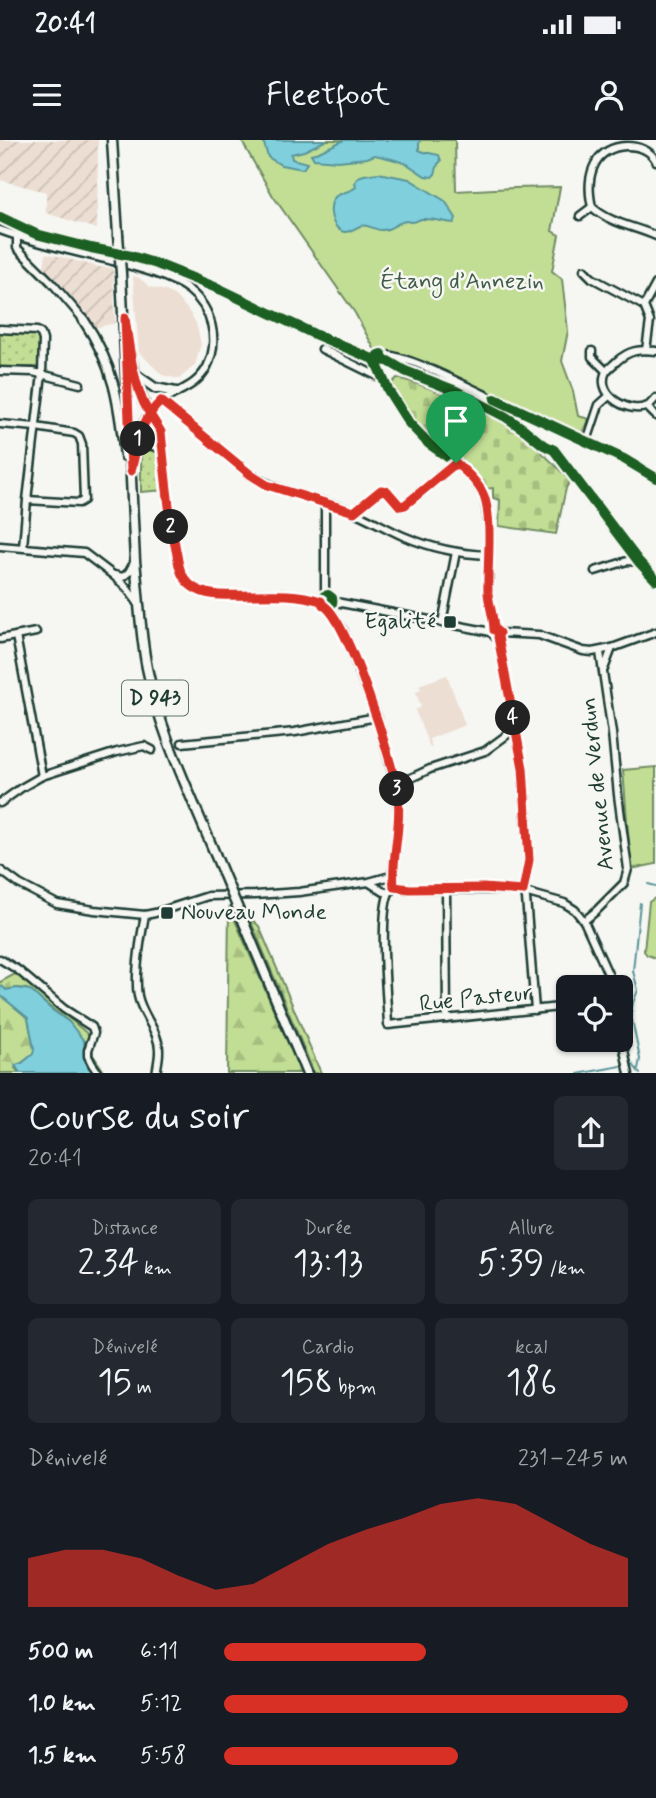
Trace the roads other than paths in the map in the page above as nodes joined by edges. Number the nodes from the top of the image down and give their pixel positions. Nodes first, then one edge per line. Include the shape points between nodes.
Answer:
1 (112, 140) edge
2 (606, 140) edge
3 (609, 149) junction
4 (656, 161) edge
5 (592, 207) junction
6 (580, 216) dead end
7 (0, 230) edge
8 (17, 236) junction
9 (656, 236) edge
10 (27, 240) junction
11 (17, 248) junction
12 (26, 256) junction
13 (584, 270) dead end
14 (656, 284) edge
15 (644, 306) junction
16 (125, 318) junction
17 (83, 319) joint
18 (0, 329) edge
19 (322, 349) dead end
20 (646, 350) junction
21 (592, 351) dead end
22 (656, 351) edge
23 (0, 371) edge
24 (606, 371) junction
25 (42, 374) junction
26 (135, 374) junction
27 (383, 379) junction
28 (80, 384) dead end
29 (176, 392) junction
30 (609, 396) junction
31 (656, 398) edge
32 (161, 401) junction
33 (647, 407) junction
34 (150, 414) junction
35 (656, 416) edge
36 (0, 424) edge
37 (36, 427) junction
38 (587, 441) junction
39 (136, 450) junction
40 (163, 450) junction
41 (456, 463) junction
42 (131, 471) junction
43 (656, 478) edge
44 (27, 500) junction
45 (325, 503) junction
46 (354, 512) junction
47 (0, 546) edge
48 (23, 547) junction
49 (456, 551) junction
50 (488, 555) junction
51 (135, 561) junction
52 (595, 571) dead end
53 (113, 575) junction
54 (656, 580) edge
55 (323, 598) junction
56 (138, 603) junction
57 (331, 604) junction
58 (442, 623) junction
59 (36, 632) dead end
60 (656, 632) edge
61 (496, 633) junction
62 (16, 636) junction
63 (0, 639) edge
64 (606, 650) junction
65 (604, 669) junction
66 (377, 717) junction
67 (515, 729) junction
68 (182, 743) dead end
69 (152, 750) dead end
70 (42, 776) junction
71 (396, 785) junction
72 (0, 803) edge
73 (393, 866) junction
74 (0, 870) edge
75 (383, 879) junction
76 (369, 882) junction
77 (392, 886) junction
78 (446, 888) junction
79 (381, 889) junction
80 (523, 891) junction
81 (386, 900) junction
82 (145, 915) junction
83 (584, 921) junction
84 (0, 959) edge
85 (609, 975) edge
86 (556, 1008) edge
87 (535, 1010) junction
88 (447, 1019) junction
89 (625, 1052) edge
90 (99, 1073) edge
91 (156, 1073) edge
92 (307, 1073) edge
93 (629, 1073) edge

1 - 16 main road, D 943, bridge
2 - 3 street
3 - 4 street via 636,143 648,149
3 - 5 street via 595,164
5 - 6 street
5 - 9 street via 614,222
7 - 8 street
7 - 11 street
8 - 10 street
8 - 11 street
10 - 12 street
10 - 29 street via 131,265 194,295 213,329 212,351 200,378
11 - 12 street
12 - 17 street
13 - 15 street
14 - 15 street
15 - 20 street via 650,321
16 - 26 main road
16 - 42 main road, D 943
17 - 42 main road via 112,376 126,464
18 - 25 street via 39,332
19 - 27 street
20 - 22 street
20 - 24 street via 625,354
21 - 24 street
23 - 25 street
24 - 30 street via 603,382
25 - 28 street
25 - 37 street
26 - 29 main road via 155,388
26 - 34 main road
27 - 38 street via 375,360 378,355 391,355
27 - 41 street via 409,423
29 - 32 street
30 - 33 street via 630,408
30 - 38 street via 599,405
31 - 33 street
32 - 34 street
32 - 45 street via 267,485
33 - 35 street
34 - 39 main road
34 - 40 street via 161,432
36 - 37 street
37 - 44 street
37 - 44 street via 79,436 84,500
38 - 43 street
39 - 40 main road via 153,444
39 - 42 main road
40 - 55 street via 178,561 193,588 220,595 281,593
41 - 46 street via 405,505 381,490
41 - 50 street via 484,496
42 - 51 main road, D 943
44 - 48 street
45 - 46 street
45 - 55 street
46 - 49 street via 404,536
47 - 48 street
48 - 53 street via 84,553
49 - 50 street
49 - 58 street
50 - 61 street
51 - 53 street via 123,577
51 - 56 main road, D 943
52 - 54 street via 626,561 639,562
53 - 56 street
55 - 57 street via 331,596
56 - 92 main road, D 943, bridge via 147,667 169,745
57 - 58 street
57 - 66 street
58 - 61 street
59 - 62 street
60 - 64 street
61 - 64 street via 539,635 583,651
61 - 67 street
62 - 63 street
62 - 70 street
64 - 65 street, Avenue de Verdun
64 - 65 street, Avenue de Verdun via 601,663
65 - 83 street, Avenue de Verdun via 628,869 624,883
66 - 68 street via 295,732
66 - 71 street
67 - 71 street via 485,751
67 - 80 street via 523,768 529,860
69 - 70 street via 117,752
70 - 72 street
71 - 73 street via 399,809
73 - 75 street
73 - 77 street
74 - 82 street via 57,904
75 - 76 street
75 - 77 street
75 - 79 street
76 - 79 street
76 - 82 street via 208,896
77 - 78 street
77 - 79 street via 386,892
77 - 81 street
78 - 80 street
78 - 88 street
79 - 81 street
80 - 83 street via 564,903
80 - 87 street
81 - 88 street, Rue Pasteur via 388,1025
82 - 91 street via 138,991 159,1043
83 - 85 street
84 - 90 street via 92,1027 88,1056
86 - 87 street, Rue Pasteur
87 - 88 street, Rue Pasteur
89 - 93 street

